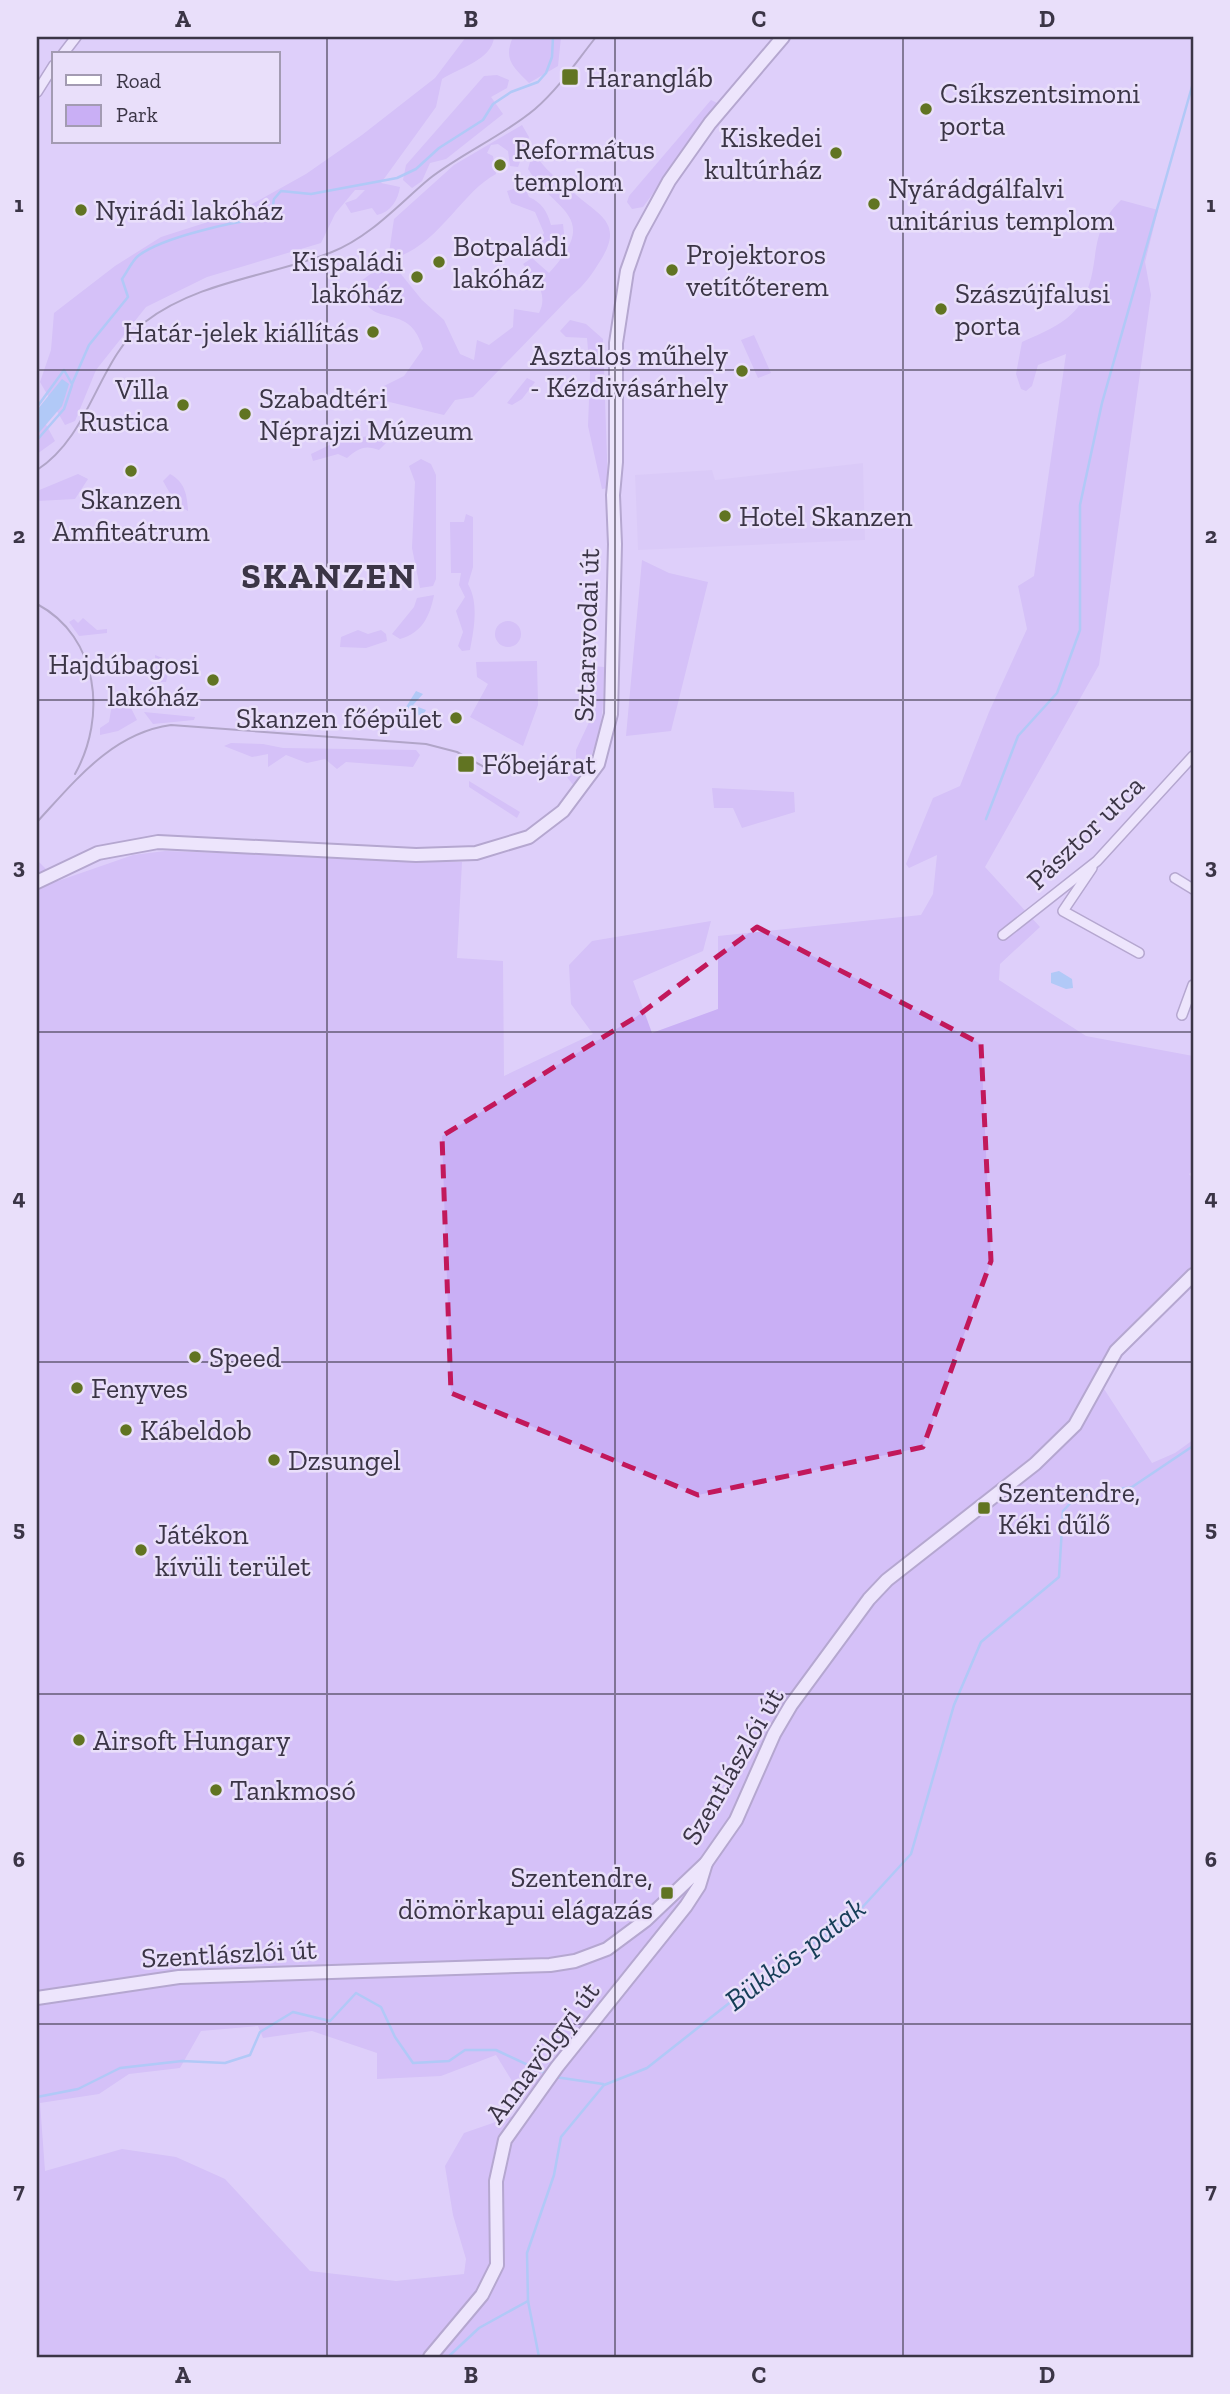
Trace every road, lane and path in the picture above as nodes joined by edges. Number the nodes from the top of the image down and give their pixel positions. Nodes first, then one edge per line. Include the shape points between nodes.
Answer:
1 (76, 37) edge
2 (783, 37) edge
3 (65, 52) edge
4 (52, 68) edge
5 (37, 92) edge
6 (1193, 755) edge
7 (1097, 861) junction
8 (1175, 878) dead end
9 (37, 883) edge
10 (1193, 890) edge
11 (1003, 935) dead end
12 (1139, 953) dead end
13 (1193, 985) edge
14 (1182, 1015) dead end
15 (1193, 1275) edge
16 (706, 1863) junction
17 (37, 1998) edge
18 (430, 2357) edge

1 - 3 street
2 - 9 street, Sztaravodai út via 668,181 629,265 616,343 611,714 598,764 563,811 528,837 476,853 416,855 158,842 98,853
4 - 5 street
6 - 7 street, Pásztor utca
7 - 11 street, Pásztor utca
7 - 12 street via 1063,911
8 - 10 street
13 - 14 street
15 - 16 street, Szentlászlói út via 1116,1351 1075,1425 1035,1464 869,1599 791,1705 736,1819
16 - 17 street, Szentlászlói út via 622,1939 575,1961 179,1977
16 - 18 street, Annavölgyi út via 686,1906 513,2127 500,2154 495,2191 498,2248 494,2273 482,2295

